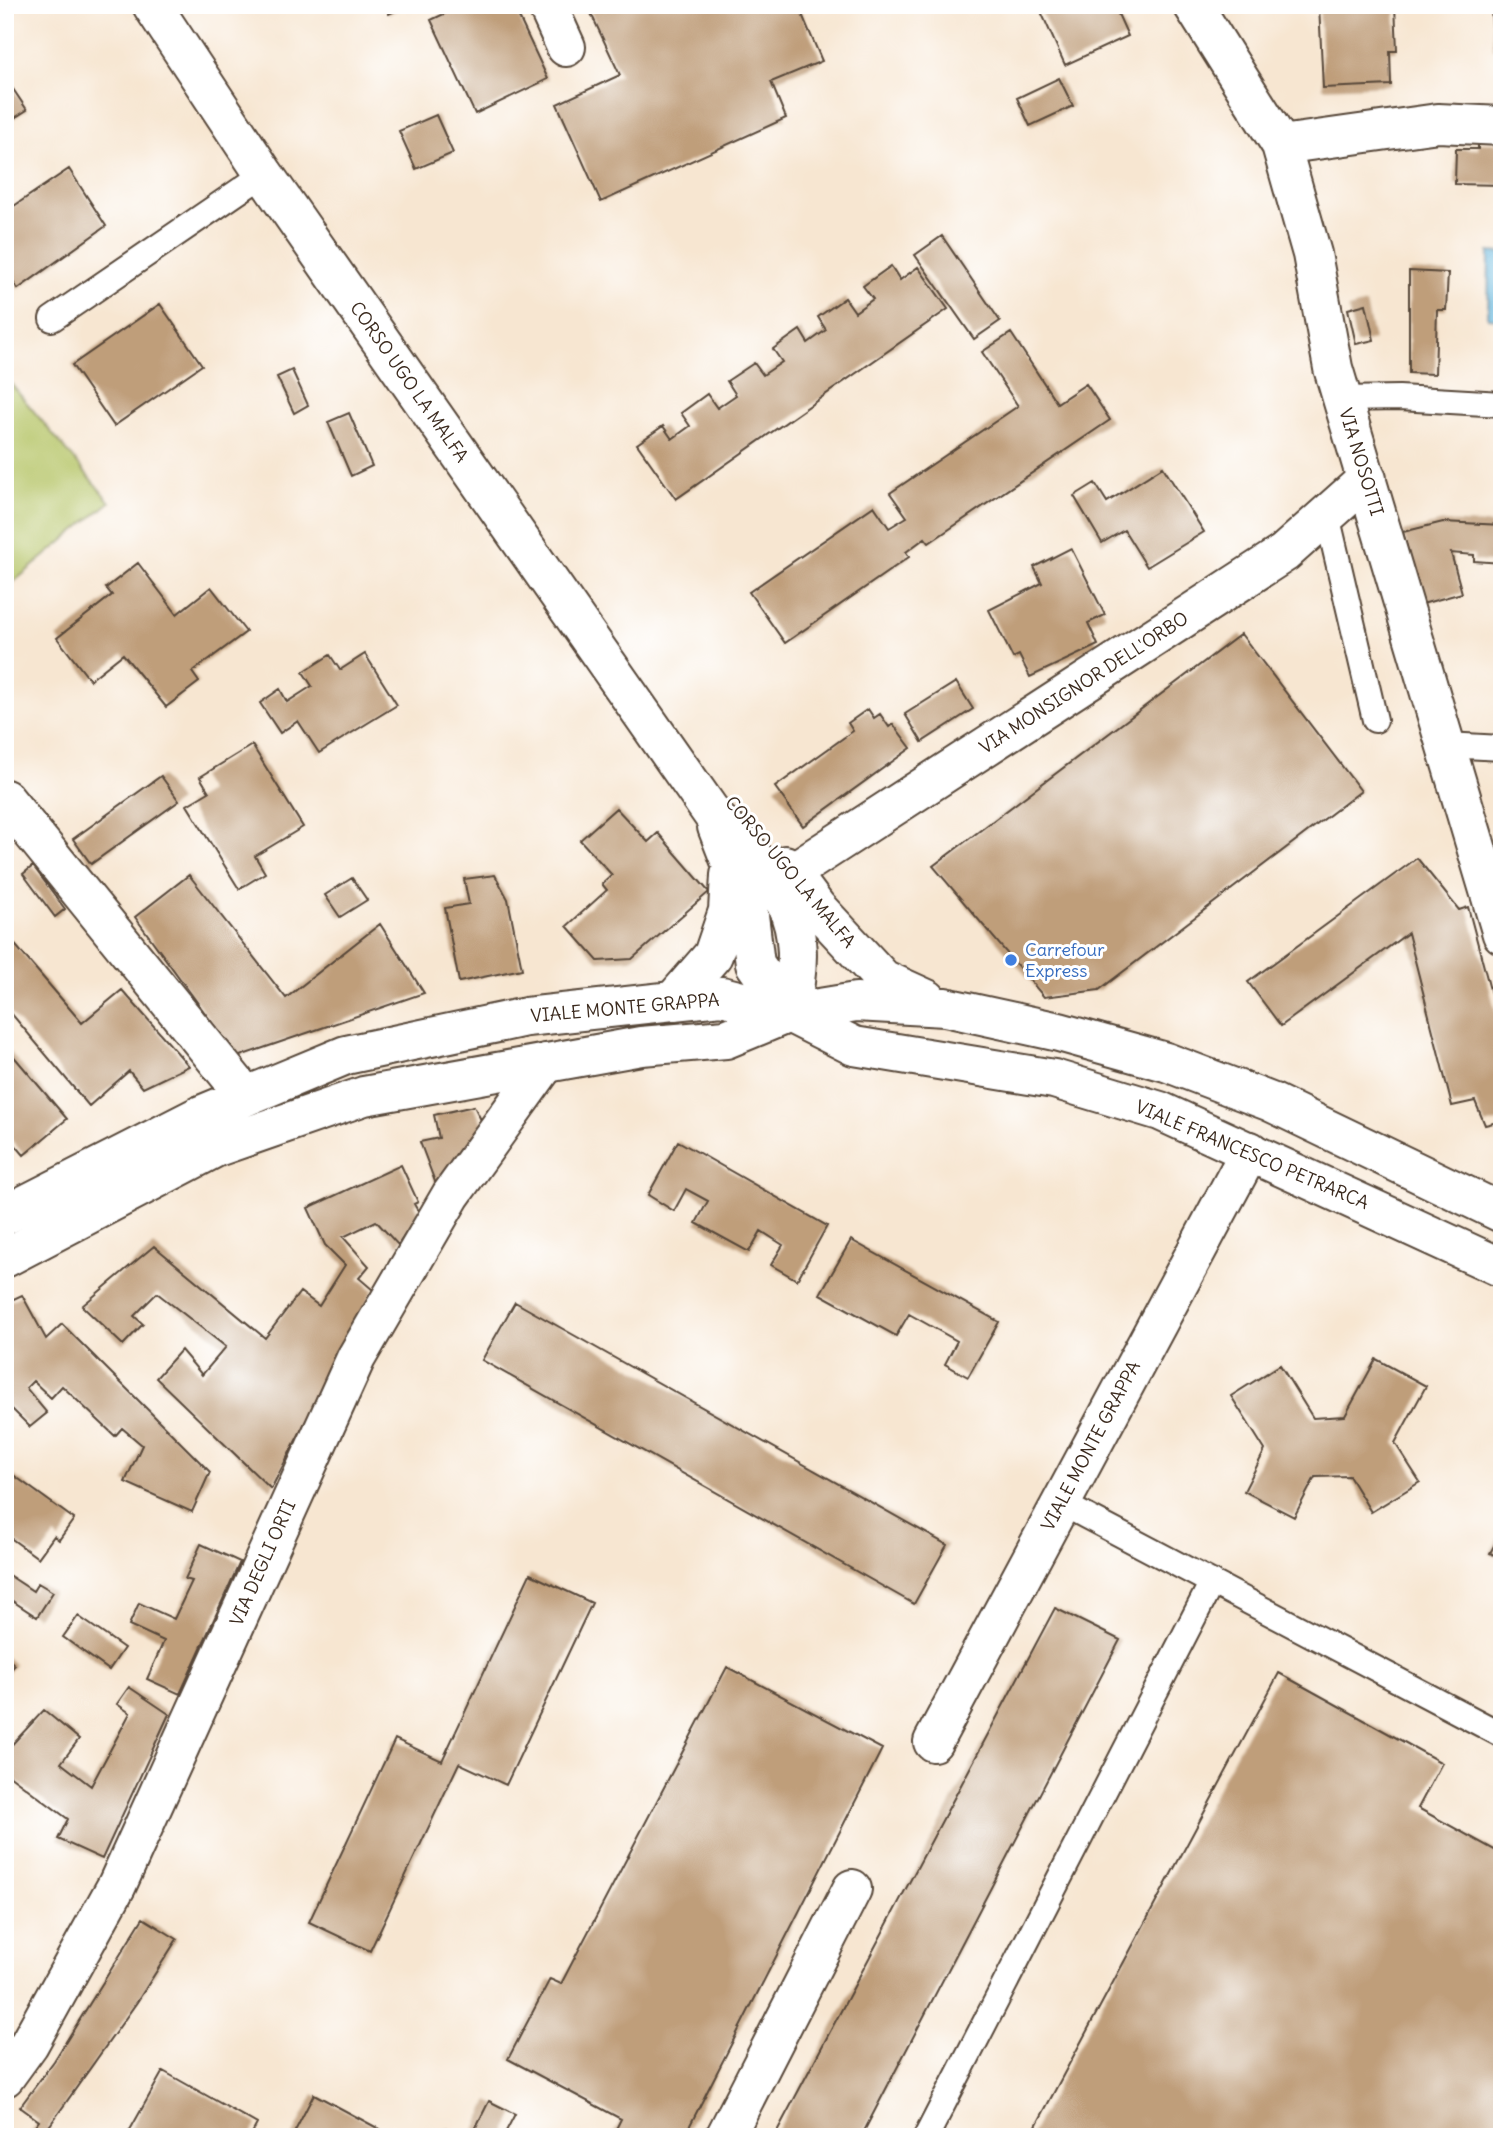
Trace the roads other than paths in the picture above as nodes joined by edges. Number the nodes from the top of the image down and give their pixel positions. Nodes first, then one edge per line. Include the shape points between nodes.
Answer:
1 (152, 5) edge
2 (547, 5) edge
3 (1193, 5) edge
4 (566, 47) dead end
5 (1502, 126) edge
6 (1281, 145) junction
7 (264, 174) junction
8 (52, 319) dead end
9 (1342, 399) junction
10 (1502, 404) edge
11 (1367, 479) junction
12 (1327, 516) junction
13 (1375, 720) dead end
14 (1446, 746) junction
15 (1502, 748) edge
16 (671, 755) junction
17 (5, 799) edge
18 (715, 818) junction
19 (731, 866) junction
20 (791, 873) junction
21 (1499, 919) edge
22 (673, 1001) junction
23 (945, 1007) junction
24 (789, 1013) junction
25 (546, 1063) junction
26 (246, 1096) junction
27 (1250, 1151) junction
28 (1502, 1213) edge
29 (5, 1215) edge
30 (5, 1258) edge
31 (1502, 1268) edge
32 (1061, 1503) junction
33 (1212, 1583) junction
34 (1502, 1735) edge
35 (933, 1742) dead end
36 (852, 1889) dead end
37 (5, 2077) edge
38 (725, 2137) edge
39 (926, 2137) edge

1 - 7 street, CORSO UGO LA MALFA
2 - 4 street
3 - 6 street, VIA NOSOTTI
5 - 6 street via 1437,123
6 - 9 street, VIA NOSOTTI via 1312,254 1332,368
7 - 8 lane
7 - 16 street, CORSO UGO LA MALFA
9 - 10 lane
9 - 11 street, VIA NOSOTTI
11 - 12 street, VIA MONSIGNOR DELL'ORBO
11 - 14 street, VIA NOSOTTI
12 - 13 lane
12 - 20 street, VIA MONSIGNOR DELL'ORBO via 1284,553
14 - 15 lane
14 - 21 street, VIA NOSOTTI
16 - 18 street, CORSO UGO LA MALFA
16 - 20 street, CORSO UGO LA MALFA via 713,782 761,832
17 - 26 street
18 - 19 street, CORSO UGO LA MALFA
18 - 24 street, CORSO UGO LA MALFA via 765,868 798,935 799,974
19 - 22 street, CORSO UGO LA MALFA via 728,911 713,956
19 - 24 street, CORSO UGO LA MALFA via 748,907 755,964
20 - 23 street, CORSO UGO LA MALFA via 883,979
22 - 24 street, VIALE MONTE GRAPPA via 722,996
22 - 26 street, VIALE MONTE GRAPPA via 526,1017 346,1055
23 - 24 street via 856,1002
23 - 28 street via 1166,1062 1271,1102
24 - 25 street via 726,1039 641,1046
24 - 27 street, VIALE FRANCESCO PETRARCA via 854,1046 1054,1079 1160,1111
25 - 30 street via 364,1096 217,1147
25 - 37 street, VIA DEGLI ORTI via 451,1195 356,1358 117,1885 29,2044
26 - 29 street, VIALE MONTE GRAPPA
27 - 31 street, VIALE FRANCESCO PETRARCA
27 - 32 street, VIALE MONTE GRAPPA
32 - 33 lane
32 - 35 street, VIALE MONTE GRAPPA
33 - 34 lane
33 - 39 lane
36 - 38 street

